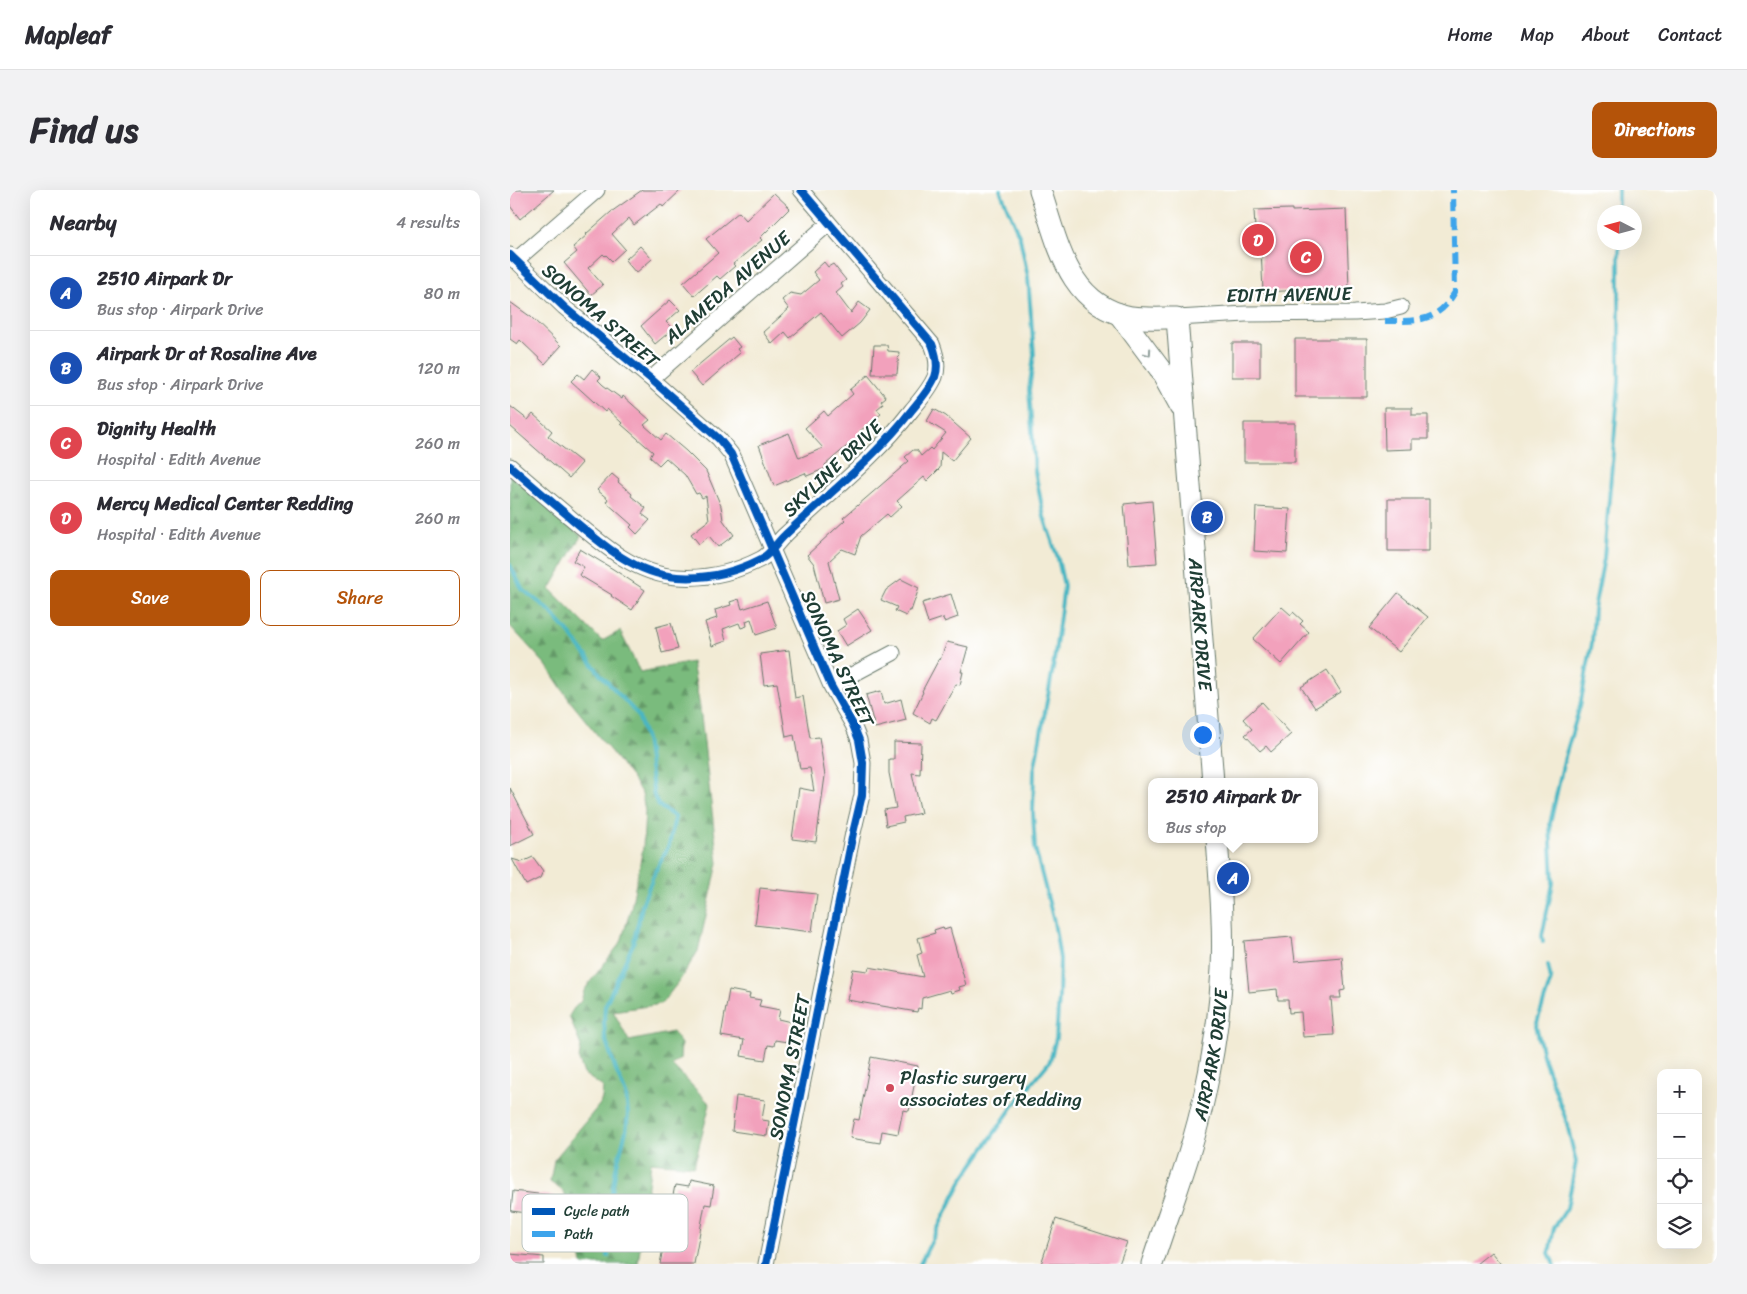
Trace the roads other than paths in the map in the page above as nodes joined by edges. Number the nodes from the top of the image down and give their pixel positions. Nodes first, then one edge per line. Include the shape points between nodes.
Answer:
1 (597, 190) edge
2 (801, 190) edge
3 (1040, 190) edge
4 (828, 224) junction
5 (512, 258) edge
6 (1401, 307) dead end
7 (1119, 314) junction
8 (1177, 318) junction
9 (651, 379) junction
10 (1185, 414) junction
11 (510, 466) edge
12 (771, 550) junction
13 (893, 653) dead end
14 (830, 686) junction
15 (1213, 778) edge
16 (1217, 843) edge
17 (766, 1264) edge
18 (1152, 1264) edge

1 - 5 street
2 - 4 street, SKYLINE DRIVE
3 - 7 street via 1072,278 1096,302
4 - 9 street, ALAMEDA AVENUE
4 - 12 street, SKYLINE DRIVE via 932,344 937,372 932,385 892,434 851,477
5 - 9 street, SONOMA STREET via 564,307
6 - 8 street, EDITH AVENUE via 1355,313
7 - 8 street
7 -> 10 street via 1160,369
8 - 10 street, AIRPARK DRIVE
9 - 12 street, SONOMA STREET via 726,446
10 - 15 street, AIRPARK DRIVE
11 - 12 street, SKYLINE DRIVE via 604,545 652,572 676,577 714,575 763,558
12 - 14 street, SONOMA STREET
13 - 14 street
14 - 17 street, SONOMA STREET via 850,717 858,740 863,763 862,795
16 - 18 street, AIRPARK DRIVE via 1222,968 1214,1046 1205,1095

